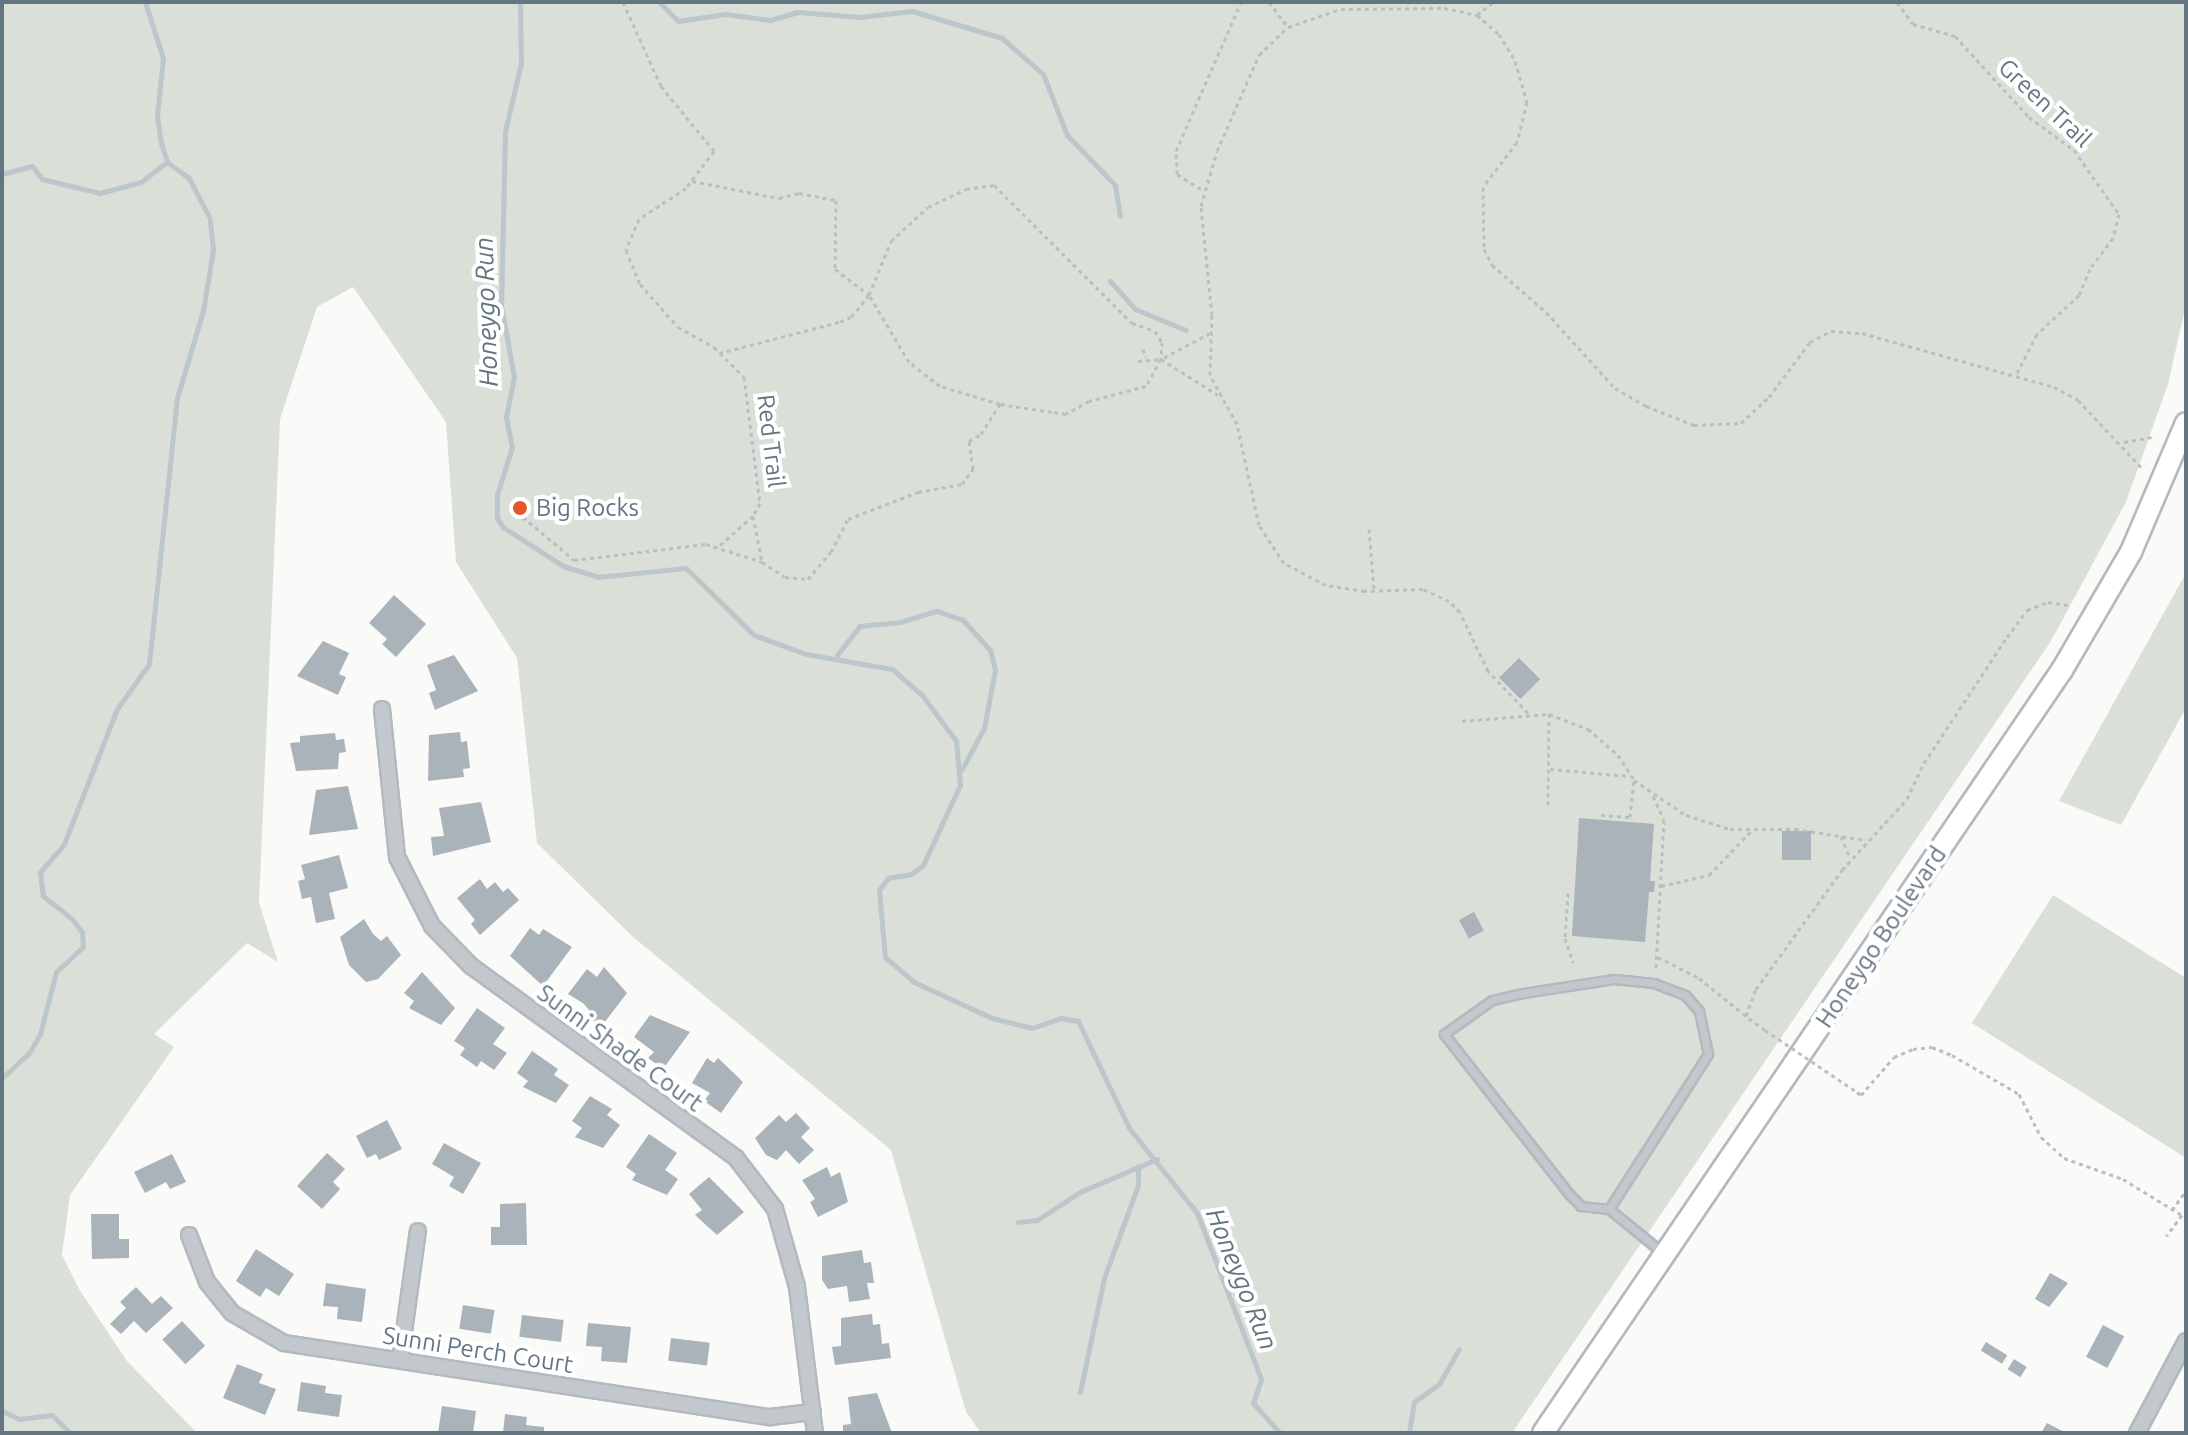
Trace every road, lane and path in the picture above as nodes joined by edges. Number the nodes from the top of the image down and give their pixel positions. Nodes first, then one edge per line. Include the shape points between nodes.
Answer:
1 (623, 2) edge
2 (1241, 2) edge
3 (1269, 2) edge
4 (1493, 2) edge
5 (1897, 2) edge
6 (1477, 15) junction
7 (1288, 27) junction
8 (692, 181) junction
9 (1203, 190) junction
10 (869, 295) junction
11 (1210, 333) junction
12 (1143, 349) dead end
13 (720, 353) junction
14 (1146, 357) junction
15 (1161, 359) junction
16 (1138, 361) dead end
17 (2016, 374) junction
18 (1221, 396) junction
19 (1000, 404) junction
20 (2186, 423) edge
21 (2152, 437) dead end
22 (2123, 442) junction
23 (2141, 467) dead end
24 (753, 516) junction
25 (523, 517) dead end
26 (1369, 529) dead end
27 (720, 545) junction
28 (762, 562) junction
29 (1374, 590) junction
30 (2072, 606) dead end
31 (382, 709) dead end
32 (1528, 713) junction
33 (1549, 714) junction
34 (1462, 721) dead end
35 (1550, 769) junction
36 (1629, 776) junction
37 (1634, 780) junction
38 (1653, 796) junction
39 (1548, 805) dead end
40 (1601, 815) dead end
41 (1753, 828) junction
42 (1841, 836) junction
43 (1866, 840) junction
44 (1850, 860) junction
45 (1661, 886) junction
46 (1568, 893) dead end
47 (1658, 957) junction
48 (1573, 963) dead end
49 (1654, 983) junction
50 (1746, 1016) junction
51 (2186, 1191) edge
52 (1609, 1209) junction
53 (2172, 1210) junction
54 (418, 1231) dead end
55 (189, 1235) dead end
56 (2166, 1236) dead end
57 (1666, 1255) junction
58 (2186, 1341) edge
59 (400, 1360) junction
60 (813, 1412) junction
61 (815, 1433) edge
62 (1543, 1433) edge
63 (2137, 1433) edge

1 - 8 path, Red Trail via 661,86 714,151
2 - 9 path via 1176,151 1177,174
3 - 7 path
4 - 6 path
5 - 17 path, Green Trail via 1913,24 1955,36 2029,117 2074,150 2119,214 2113,238 2079,295 2037,334
6 - 7 path via 1444,8 1341,9
6 - 17 path via 1499,34 1515,61 1527,102 1517,142 1483,187 1484,249 1492,265 1546,312 1615,388 1694,425 1729,427 1753,414 1810,342 1842,331 1885,337
7 - 9 path via 1259,55
8 - 10 path via 779,198 799,193 836,200 835,269
8 - 13 path, Red Trail via 639,219 626,250 648,295 678,327
9 - 11 path
10 - 13 path via 851,317 839,322
10 - 15 path via 891,241 928,207 966,189 994,185 1132,323 1155,331
10 - 19 path via 909,362 940,386
11 - 15 path
11 - 18 path via 1210,375
12 - 14 path
13 - 24 path, Red Trail via 744,377 747,390 760,503
14 - 15 path
14 - 16 path
15 - 18 path
15 - 19 path via 1146,386 1089,401 1066,414
17 - 22 path via 2078,400
18 - 29 path via 1237,424 1259,525 1278,557 1326,585
19 - 28 path via 981,434 969,441 973,469 962,484 918,492 848,519 831,552 808,579 798,581
20 - 57 main road, Honeygo Boulevard via 2131,552 2062,670
21 - 22 path
22 - 23 path
24 - 27 path
24 - 28 path, Red Trail
25 - 27 path via 574,560
26 - 29 path
27 - 28 path
29 - 32 path via 1423,589 1449,601 1460,612 1488,671
30 - 43 path via 2048,602 2027,610 1924,763 1907,799
31 - 60 street, Sunni Shade Court via 397,857 432,926 471,966 736,1158 775,1209 797,1287
32 - 33 path
32 - 34 path
33 - 35 path
33 - 36 path via 1588,729 1618,755
35 - 36 path
35 - 39 path
36 - 37 path
37 - 38 path
37 - 40 path via 1630,817
38 - 41 path via 1730,829
38 - 45 path via 1664,820
41 - 42 path
41 - 45 path via 1709,875
42 - 43 path
42 - 44 path
43 - 44 path
44 - 50 path via 1756,989
45 - 47 path
46 - 48 path via 1565,938
47 - 49 path
47 - 50 path via 1699,978
49 - 52 lane via 1685,995 1699,1011 1708,1054
49 - 52 lane via 1614,979 1492,1000 1444,1034 1569,1194 1581,1206
50 - 53 path, bridge via 1861,1095 1894,1057 1932,1047 2019,1094 2041,1137 2064,1158 2123,1179
51 - 53 path
52 - 57 lane
53 - 56 path via 2182,1215
54 - 59 street
55 - 59 street, Sunni Perch Court via 207,1282 232,1313 253,1328 284,1343
57 - 62 main road, Honeygo Boulevard
58 - 63 street
59 - 60 street, Sunni Perch Court via 770,1417
60 - 61 street, Sunni Shade Court

